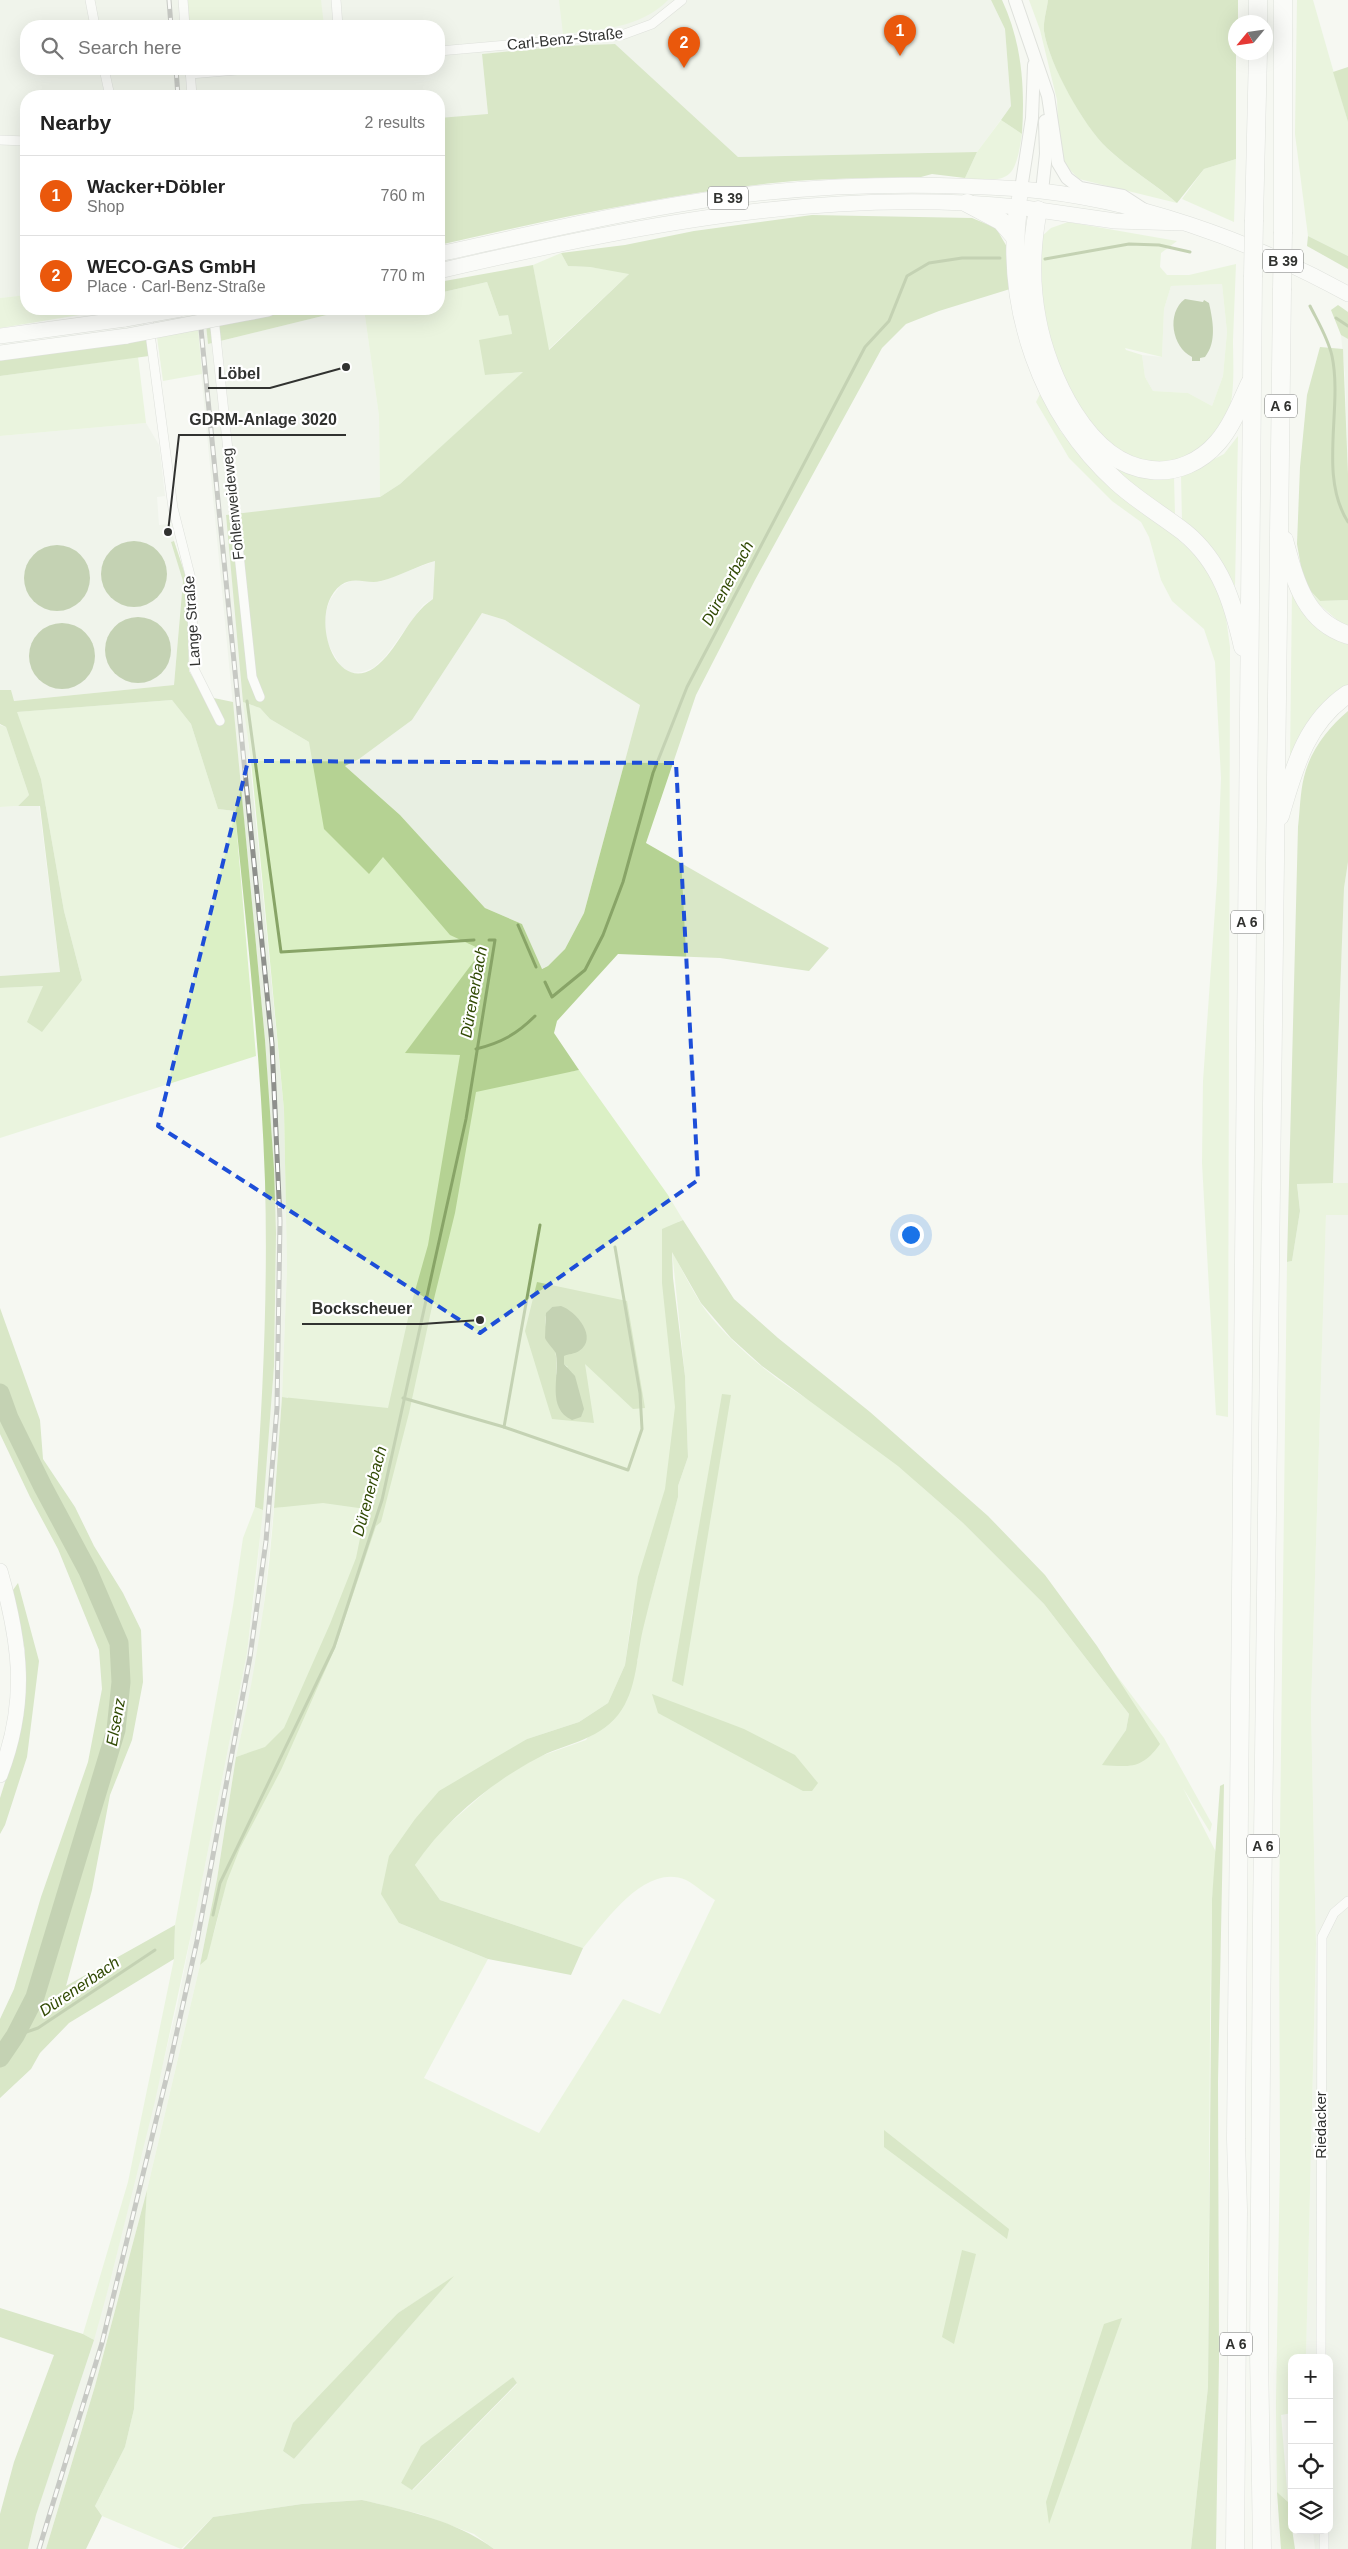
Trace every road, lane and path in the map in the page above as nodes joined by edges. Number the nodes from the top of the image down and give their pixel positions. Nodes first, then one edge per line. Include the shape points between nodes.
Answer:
1 (90, 0) edge
2 (183, 0) edge
3 (336, 0) edge
4 (682, 0) edge
5 (1015, 0) edge
6 (1258, 0) edge
7 (1283, 0) edge
8 (1258, 15) edge
9 (94, 20) edge
10 (185, 20) edge
11 (338, 20) edge
12 (445, 50) edge
13 (1034, 55) junction
14 (1258, 60) edge
15 (1038, 71) junction
16 (105, 75) edge
17 (190, 75) edge
18 (109, 90) edge
19 (192, 90) edge
20 (0, 140) edge
21 (20, 141) edge
22 (1021, 189) junction
23 (1042, 191) junction
24 (967, 202) junction
25 (1018, 207) junction
26 (1038, 210) junction
27 (1149, 213) junction
28 (1184, 223) junction
29 (1015, 237) junction
30 (445, 253) edge
31 (445, 270) edge
32 (1348, 294) edge
33 (147, 315) edge
34 (148, 315) edge
35 (214, 315) edge
36 (242, 315) edge
37 (0, 336) edge
38 (0, 353) edge
39 (1252, 378) junction
40 (1279, 523) junction
41 (1348, 635) edge
42 (1250, 680) junction
43 (1348, 694) edge
44 (260, 698) dead end
45 (220, 720) dead end
46 (1274, 833) junction
47 (0, 1571) edge
48 (0, 1775) edge
49 (1348, 1901) edge
50 (1321, 2354) edge
51 (1324, 2534) edge
52 (1235, 2549) edge
53 (1262, 2549) edge
54 (1324, 2549) edge

1 - 9 street
2 - 10 street
3 - 11 street
4 - 12 street, Carl-Benz-Straße via 652,24 622,35
5 - 13 main road
6 - 8 highway
7 - 40 highway, A 6, bridge
13 - 15 main road
13 - 22 main road via 1032,118
14 - 39 highway, A 6, bridge
15 - 23 main road via 1046,154
15 - 27 main road via 1048,96 1058,163 1067,178 1080,188 1124,196
16 - 18 street
17 - 19 street
20 - 21 street
22 - 23 main road, B 39
22 - 25 main road
22 - 30 main road, B 39 via 892,184 759,193 592,220
23 - 26 main road
23 - 27 main road, B 39
24 - 25 main road, B 39
24 - 29 highway via 1001,221
24 - 31 main road, B 39 via 890,201 718,215 598,236
25 - 26 main road, B 39
25 - 29 highway
26 - 28 main road, B 39 via 1115,221
26 - 39 highway via 1032,251 1037,319 1044,348 1067,399 1105,451 1123,463 1142,469 1178,468 1199,458 1219,441
27 - 28 main road, B 39
28 - 32 main road, B 39 via 1265,254
29 - 42 highway via 1024,323 1032,354 1056,405 1098,464 1206,554 1228,592
33 - 37 main road, bridge
34 - 45 street, Lange Straße via 173,508 191,579 194,669
35 - 44 street, Fohlenweideweg via 252,677
36 - 38 main road, bridge via 127,336
39 - 42 highway, A 6
40 - 41 highway via 1297,586 1309,609 1326,625
40 - 46 highway, A 6
42 - 52 highway, A 6
43 - 46 highway via 1329,710 1304,743
46 - 53 highway, A 6 via 1260,2112
47 - 48 main road via 12,1615 20,1673 18,1710
49 - 50 street, Riedacker via 1334,1913 1322,1937
51 - 54 street

